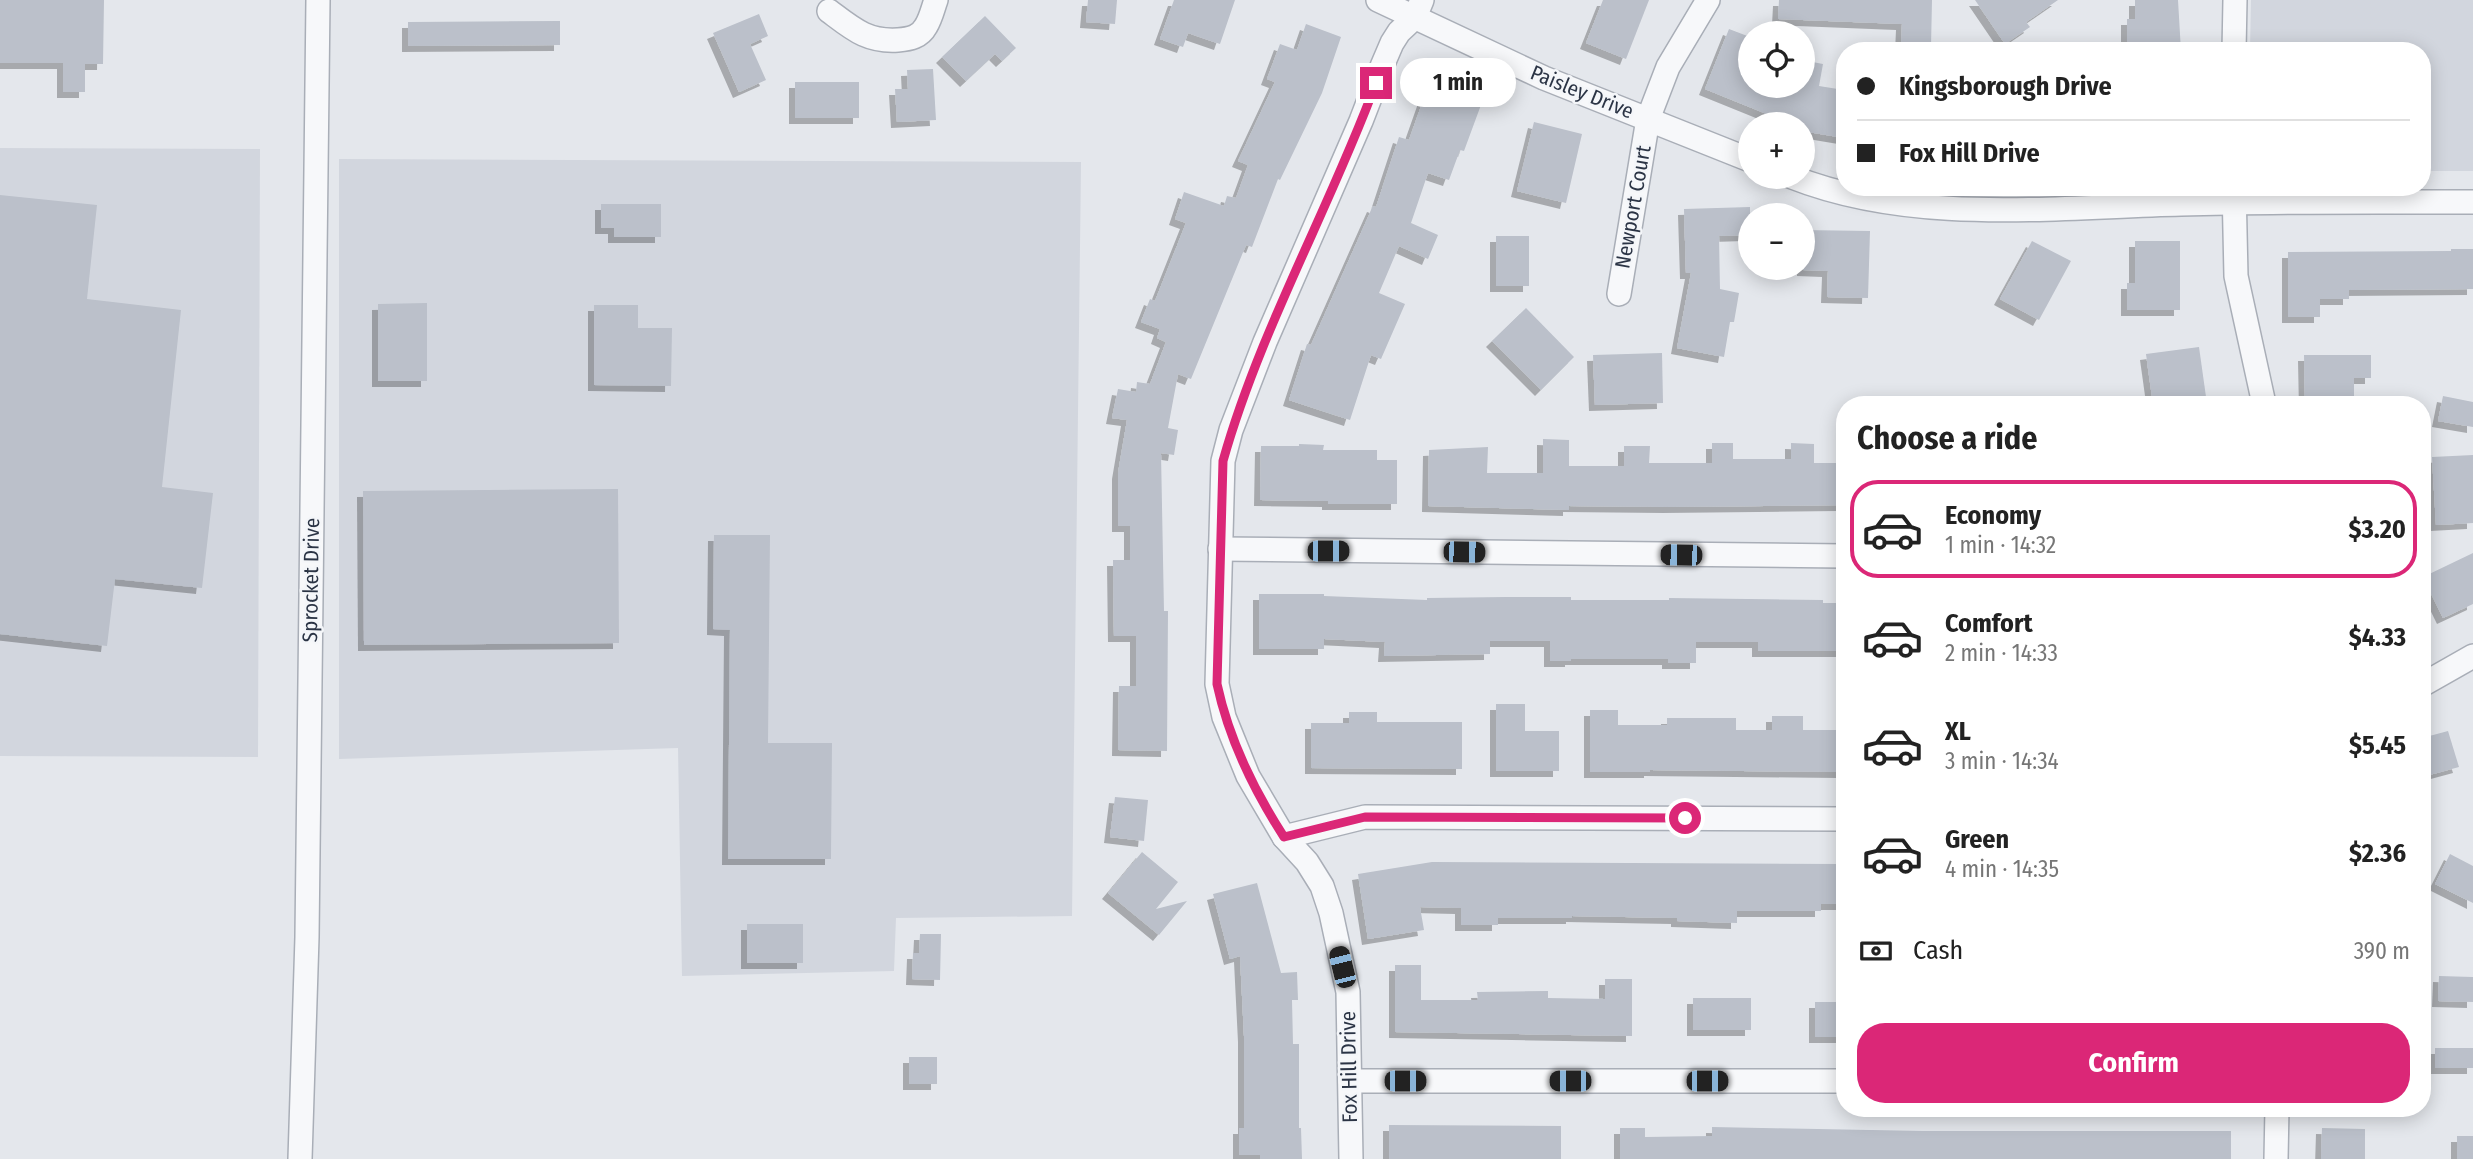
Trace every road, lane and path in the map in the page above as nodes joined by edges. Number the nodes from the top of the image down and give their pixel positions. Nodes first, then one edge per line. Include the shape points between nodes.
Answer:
1 (318, 0) edge
2 (936, 0) edge
3 (1378, 0) edge
4 (1708, 0) edge
5 (2235, 0) edge
6 (1419, 9) edge
7 (829, 11) dead end
8 (2234, 42) edge
9 (1648, 119) junction
10 (1738, 155) edge
11 (1815, 185) edge
12 (1836, 191) edge
13 (1855, 196) edge
14 (2216, 196) edge
15 (2234, 196) edge
16 (2268, 196) edge
17 (2473, 202) edge
18 (1619, 294) dead end
19 (2262, 396) edge
20 (1220, 549) junction
21 (1836, 556) edge
22 (2473, 656) edge
23 (2431, 680) edge
24 (1836, 819) edge
25 (1284, 837) junction
26 (1350, 1081) junction
27 (1836, 1081) edge
28 (2277, 1117) edge
29 (300, 1159) edge
30 (1351, 1159) edge
31 (2276, 1159) edge

1 - 29 street, Sprocket Drive
2 - 7 street via 926,26 911,39 881,41 858,32
3 - 6 street, Paisley Drive
4 - 9 street, Newport Court via 1668,67
5 - 8 street
6 - 9 street, Paisley Drive via 1544,78
6 - 20 street, Fox Hill Drive via 1399,32 1383,64 1231,430 1223,461
9 - 10 street, Paisley Drive
9 - 18 street, Newport Court
11 - 12 street
13 - 14 street via 1957,210
15 - 19 street via 2236,276
16 - 17 street
20 - 21 street
20 - 25 street, Fox Hill Drive via 1217,684 1224,717 1248,776
22 - 23 street
24 - 25 street via 1365,817
25 - 26 street, Fox Hill Drive via 1315,874 1331,913 1348,992
26 - 27 street
26 - 30 street, Fox Hill Drive
28 - 31 street

